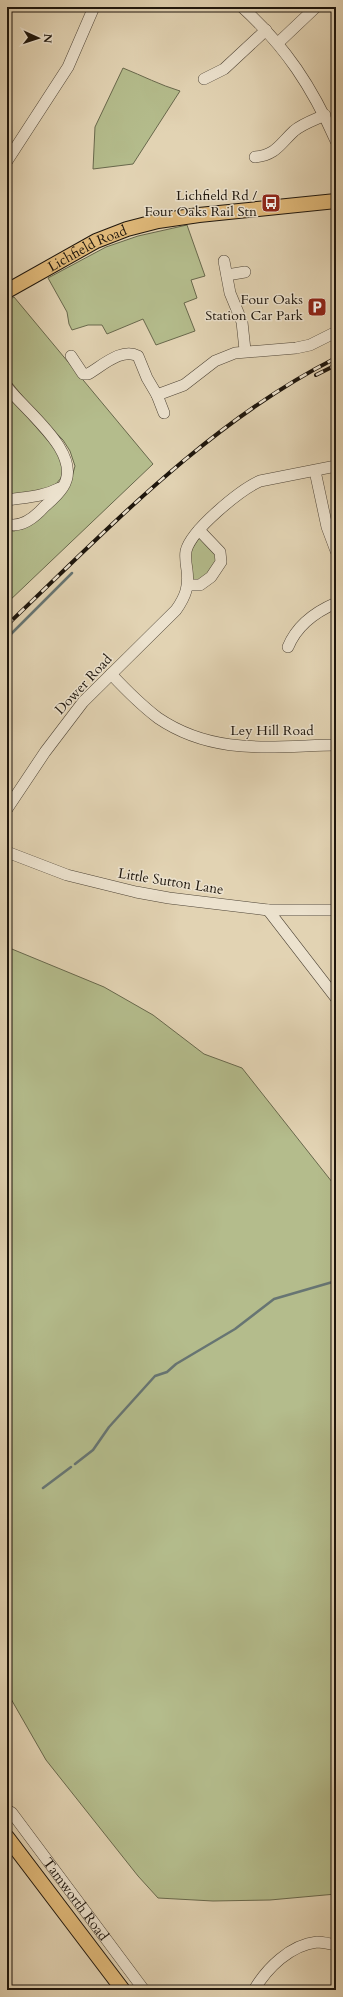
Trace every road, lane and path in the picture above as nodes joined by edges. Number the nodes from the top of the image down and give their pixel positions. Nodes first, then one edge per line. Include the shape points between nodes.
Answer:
1 (94, 7) edge
2 (242, 7) edge
3 (316, 7) edge
4 (266, 30) junction
5 (278, 43) junction
6 (204, 79) dead end
7 (325, 115) junction
8 (336, 141) edge
9 (262, 158) dead end
10 (7, 161) edge
11 (336, 194) edge
12 (336, 201) edge
13 (316, 202) junction
14 (224, 261) dead end
15 (245, 272) dead end
16 (227, 275) junction
17 (7, 292) edge
18 (336, 332) edge
19 (245, 350) junction
20 (71, 356) dead end
21 (7, 387) edge
22 (158, 395) junction
23 (164, 414) dead end
24 (336, 466) edge
25 (315, 471) junction
26 (64, 486) junction
27 (7, 500) edge
28 (7, 524) edge
29 (199, 530) junction
30 (336, 551) edge
31 (188, 586) junction
32 (336, 603) edge
33 (288, 641) dead end
34 (111, 674) junction
35 (336, 745) edge
36 (7, 809) edge
37 (7, 852) edge
38 (268, 910) junction
39 (336, 910) edge
40 (336, 998) edge
41 (7, 1810) edge
42 (7, 1837) edge
43 (336, 1945) edge
44 (122, 1990) edge
45 (144, 1990) edge
46 (254, 1990) edge

1 - 10 street via 68,66
2 - 4 street
3 - 5 street
4 - 5 street
4 - 6 street via 218,74
5 - 7 street via 304,78
7 - 8 street
7 - 9 street via 300,127
11 - 13 main road, Lichfield Road
12 - 13 main road, Lichfield Road
13 - 17 main road, Lichfield Road via 177,217 127,230 96,241
14 - 16 street
15 - 16 street
16 - 19 street via 230,293 242,322
18 - 19 street via 310,345 296,348
19 - 22 street via 224,356 184,385
20 - 22 street via 83,374 88,374 120,355 134,354 141,360 147,378
21 - 26 street via 65,454 68,474
22 - 23 street
24 - 25 street, Dower Road
25 - 29 street, Dower Road via 250,485
25 - 30 street via 327,527
26 - 27 street via 34,498
26 - 28 street via 31,520 12,526
29 - 31 street, Dower Road via 189,543 186,553
29 - 31 street via 220,552 221,562 200,585
31 - 34 street, Dower Road via 176,610
32 - 33 street via 317,612
34 - 35 street, Ley Hill Road via 158,718 178,730 201,739 245,746
34 - 36 street, Dower Road via 70,717
37 - 38 street, Little Sutton Lane via 67,875 136,892
38 - 39 street, Little Sutton Lane
38 - 40 street
41 - 45 street, Tamworth Road
42 - 44 main road, Tamworth Road
43 - 46 street via 317,1942 295,1950 278,1960

